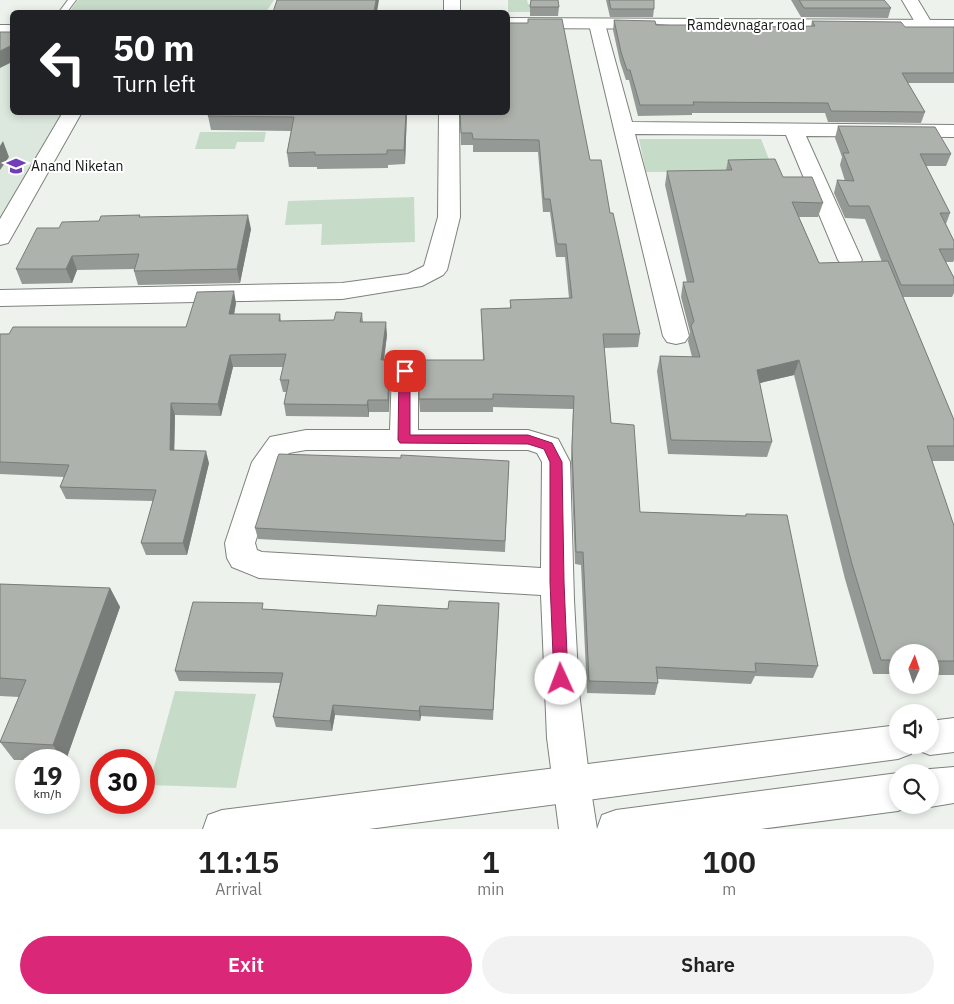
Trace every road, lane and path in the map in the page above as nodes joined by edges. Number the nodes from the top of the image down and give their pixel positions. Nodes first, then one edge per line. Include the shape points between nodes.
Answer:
1 (910, 0) edge
2 (510, 23) edge
3 (597, 24) junction
4 (926, 25) junction
5 (954, 25) edge
6 (71, 115) edge
7 (449, 115) edge
8 (624, 128) junction
9 (794, 130) junction
10 (954, 131) edge
11 (0, 238) edge
12 (850, 260) edge
13 (0, 298) edge
14 (676, 336) dead end
15 (405, 371) dead end
16 (404, 440) junction
17 (557, 582) junction
18 (954, 734) edge
19 (939, 736) edge
20 (889, 743) edge
21 (570, 785) junction
22 (954, 785) edge
23 (939, 787) edge
24 (889, 793) edge
25 (278, 825) edge
26 (222, 829) edge
27 (578, 829) edge
28 (616, 829) edge

1 - 4 street
2 - 3 street, Ramdevnagar road
3 - 4 street, Ramdevnagar road
3 - 8 street
4 - 5 street, Ramdevnagar road
6 - 11 street
7 - 13 street via 449,217 435,270 414,281 342,291
8 - 9 street
8 - 14 street
9 - 10 street
9 - 12 street
15 - 16 street
16 - 17 street via 528,440 548,446 556,462
16 - 17 street via 306,440 280,444 266,462 240,543 244,558 260,565
17 - 21 street via 562,717
18 - 19 street
20 - 21 street
21 - 25 street
21 - 27 street
22 - 23 street
24 - 28 street
25 - 26 street

